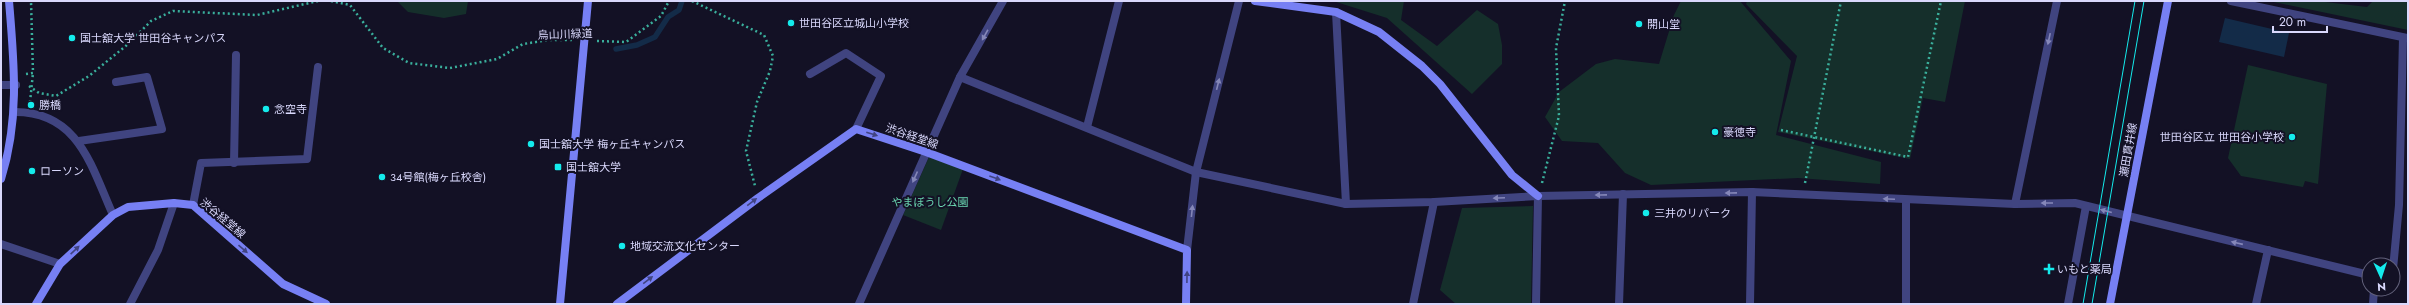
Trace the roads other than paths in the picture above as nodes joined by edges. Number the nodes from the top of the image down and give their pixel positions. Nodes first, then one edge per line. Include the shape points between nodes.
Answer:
1 (10, 1) edge
2 (588, 1) edge
3 (1003, 1) edge
4 (1119, 1) edge
5 (1239, 1) edge
6 (1255, 1) edge
7 (2057, 1) edge
8 (2168, 1) edge
9 (2231, 1) edge
10 (1336, 12) junction
11 (2406, 38) edge
12 (236, 55) dead end
13 (318, 67) dead end
14 (810, 74) dead end
15 (960, 77) junction
16 (16, 81) junction
17 (116, 82) dead end
18 (1, 86) edge
19 (15, 112) junction
20 (1088, 127) junction
21 (856, 129) junction
22 (79, 141) junction
23 (926, 152) junction
24 (234, 163) junction
25 (1196, 172) junction
26 (1, 179) edge
27 (1752, 192) junction
28 (1623, 194) junction
29 (1538, 196) junction
30 (1906, 200) junction
31 (1434, 202) junction
32 (174, 203) junction
33 (1346, 204) junction
34 (2015, 204) junction
35 (193, 205) junction
36 (2399, 205) junction
37 (2086, 206) junction
38 (2408, 206) edge
39 (113, 214) junction
40 (2127, 217) junction
41 (1, 244) edge
42 (1187, 250) junction
43 (2272, 251) junction
44 (2394, 257) edge
45 (60, 264) junction
46 (2361, 273) edge
47 (36, 304) edge
48 (130, 304) edge
49 (326, 304) edge
50 (560, 304) edge
51 (617, 304) edge
52 (859, 304) edge
53 (1186, 304) edge
54 (1413, 304) edge
55 (1536, 304) edge
56 (1619, 304) edge
57 (1750, 304) edge
58 (1906, 304) edge
59 (2068, 304) edge
60 (2110, 304) edge
61 (2256, 304) edge

1 - 16 main road
2 - 50 main road
3 -> 15 street
4 - 20 street
25 -> 5 street
6 - 10 main road
7 -> 34 street
8 - 40 main road, 瀬田貫井線
9 - 11 street
10 - 29 main road via 1379,32 1422,66 1440,84 1512,176
10 - 33 street
11 - 36 street
12 - 24 street
13 - 24 street via 307,159
14 - 21 street via 846,53 881,76
15 - 20 street
15 - 23 street
16 - 18 street
16 - 19 main road
17 - 22 street via 147,77 162,129
19 - 22 street via 43,115 59,124
19 - 26 main road
20 - 25 street
21 -> 23 main road, 渋谷経堂線
51 -> 21 main road via 758,198
22 - 39 street
23 -> 42 main road, 渋谷経堂線
23 -> 52 street
24 - 35 street via 201,163
25 - 33 street
42 -> 25 street
27 -> 28 street
30 -> 27 street
27 - 57 street
28 -> 29 street
28 - 56 street
29 -> 31 street
29 - 55 street
30 - 34 street
30 - 58 street
31 - 33 street
31 - 54 street
32 - 35 main road, 渋谷経堂線
32 - 39 main road, 渋谷経堂線 via 128,207
32 - 48 street via 158,250
37 -> 34 street via 2075,203
35 -> 49 main road, 渋谷経堂線 via 282,284
36 - 38 street
36 - 44 street
40 -> 37 street
37 - 59 street
45 -> 39 main road, 渋谷経堂線
43 -> 40 street
40 - 60 main road, 瀬田貫井線
41 - 45 street
53 -> 42 main road
43 - 46 street
43 - 61 street
45 - 47 main road, 渋谷経堂線

